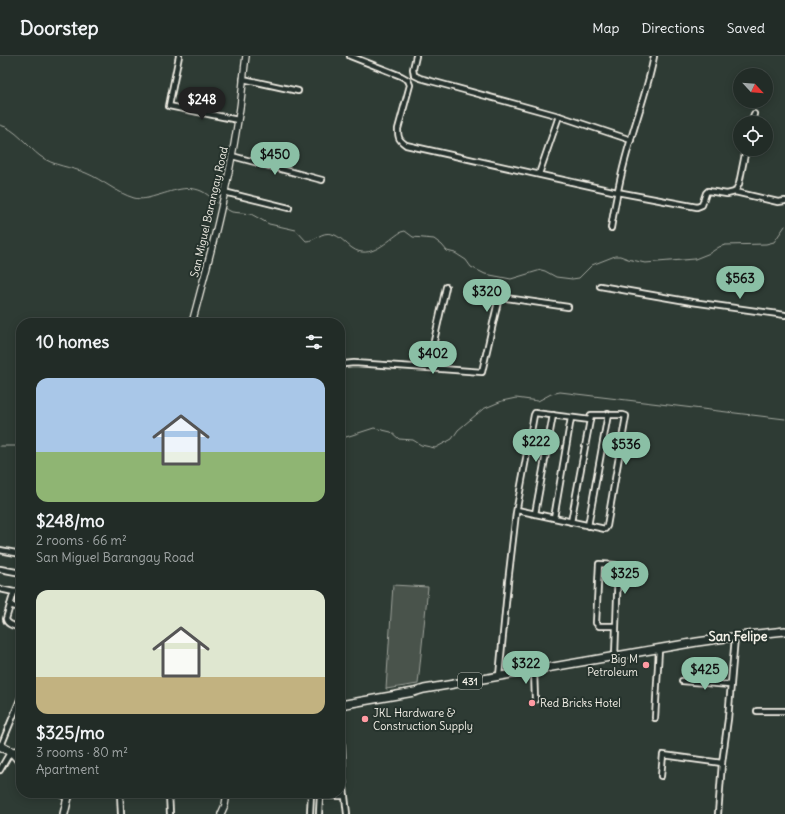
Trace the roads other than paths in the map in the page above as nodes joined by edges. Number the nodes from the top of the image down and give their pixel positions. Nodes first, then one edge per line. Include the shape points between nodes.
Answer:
1 (179, 56) edge
2 (246, 56) edge
3 (350, 56) edge
4 (416, 56) edge
5 (654, 56) edge
6 (243, 78) junction
7 (298, 91) dead end
8 (559, 116) junction
9 (238, 120) junction
10 (631, 140) junction
11 (232, 156) junction
12 (744, 156) edge
13 (539, 174) junction
14 (322, 180) dead end
15 (224, 192) junction
16 (617, 192) junction
17 (735, 192) junction
18 (785, 201) edge
19 (290, 208) dead end
20 (611, 228) dead end
21 (600, 286) dead end
22 (446, 287) dead end
23 (568, 307) dead end
24 (785, 315) edge
25 (193, 318) edge
26 (345, 364) edge
27 (428, 368) junction
28 (608, 414) junction
29 (553, 415) junction
30 (571, 418) junction
31 (590, 420) junction
32 (517, 510) junction
33 (535, 514) junction
34 (554, 518) junction
35 (571, 522) junction
36 (588, 526) junction
37 (0, 550) edge
38 (16, 553) edge
39 (0, 569) edge
40 (16, 572) edge
41 (0, 589) edge
42 (14, 592) joint
43 (10, 605) junction
44 (16, 607) edge
45 (16, 626) edge
46 (615, 626) junction
47 (785, 631) edge
48 (736, 637) junction
49 (659, 649) junction
50 (615, 656) junction
51 (534, 670) junction
52 (500, 676) junction
53 (682, 681) dead end
54 (730, 685) junction
55 (424, 689) junction
56 (345, 699) edge
57 (535, 700) dead end
58 (345, 704) edge
59 (16, 709) edge
60 (757, 711) dead end
61 (785, 711) edge
62 (655, 718) dead end
63 (1, 746) edge
64 (11, 751) junction
65 (16, 751) edge
66 (16, 757) edge
67 (722, 763) junction
68 (0, 770) edge
69 (661, 776) dead end
70 (345, 796) edge
71 (68, 798) edge
72 (120, 798) edge
73 (169, 798) edge
74 (226, 798) edge
75 (311, 798) edge
76 (320, 798) edge
77 (64, 814) edge
78 (121, 814) edge
79 (170, 814) edge
80 (221, 814) edge
81 (310, 814) edge
82 (319, 814) edge
83 (347, 814) edge
84 (718, 814) edge

1 - 9 street via 169,106
2 - 6 street, San Miguel Barangay Road
3 - 13 street via 408,80 410,85 398,129 400,141
4 - 8 street via 414,75 420,78
5 - 10 street
6 - 7 street
6 - 9 street, San Miguel Barangay Road
8 - 10 street
8 - 13 street
9 - 11 street, San Miguel Barangay Road
10 - 16 street
11 - 14 street
11 - 15 street, San Miguel Barangay Road
12 - 17 street
13 - 16 street
15 - 19 street
15 - 25 street, San Miguel Barangay Road
16 - 17 street via 697,207 702,205 708,191 727,194
16 - 20 street
17 - 18 street via 778,202
21 - 24 street
22 - 27 street
23 - 27 street via 499,297 482,372
26 - 27 street
28 - 31 street via 591,415
28 - 36 street
28 - 36 street via 623,415 626,419 607,526 605,529
29 - 30 street
29 - 32 street via 534,415
29 - 33 street
30 - 31 street
30 - 34 street
31 - 35 street
32 - 33 street
32 - 52 street
33 - 34 street
34 - 35 street
35 - 36 street
37 - 38 street
39 - 40 street
41 - 42 street
42 - 43 street
43 - 44 street
43 - 45 street via 6,619
46 - 46 street via 618,569 615,565 599,564 596,623 599,626
46 - 50 street
47 - 48 main road, 431
48 - 49 main road, 431
48 - 54 street
49 - 50 main road, 431
49 - 62 street
50 - 51 main road, 431
51 - 52 main road, 431
51 - 57 street
52 - 55 main road, 431
53 - 54 street
54 - 67 street
55 - 56 main road via 414,688
55 - 58 main road
59 - 63 street
60 - 61 street
63 - 64 main road
64 - 65 main road
64 - 66 main road
64 - 68 street
67 - 69 street via 663,755
67 - 84 street
70 - 83 street
71 - 77 main road
72 - 78 street
73 - 79 street
74 - 80 street
75 - 81 street
76 - 82 street

